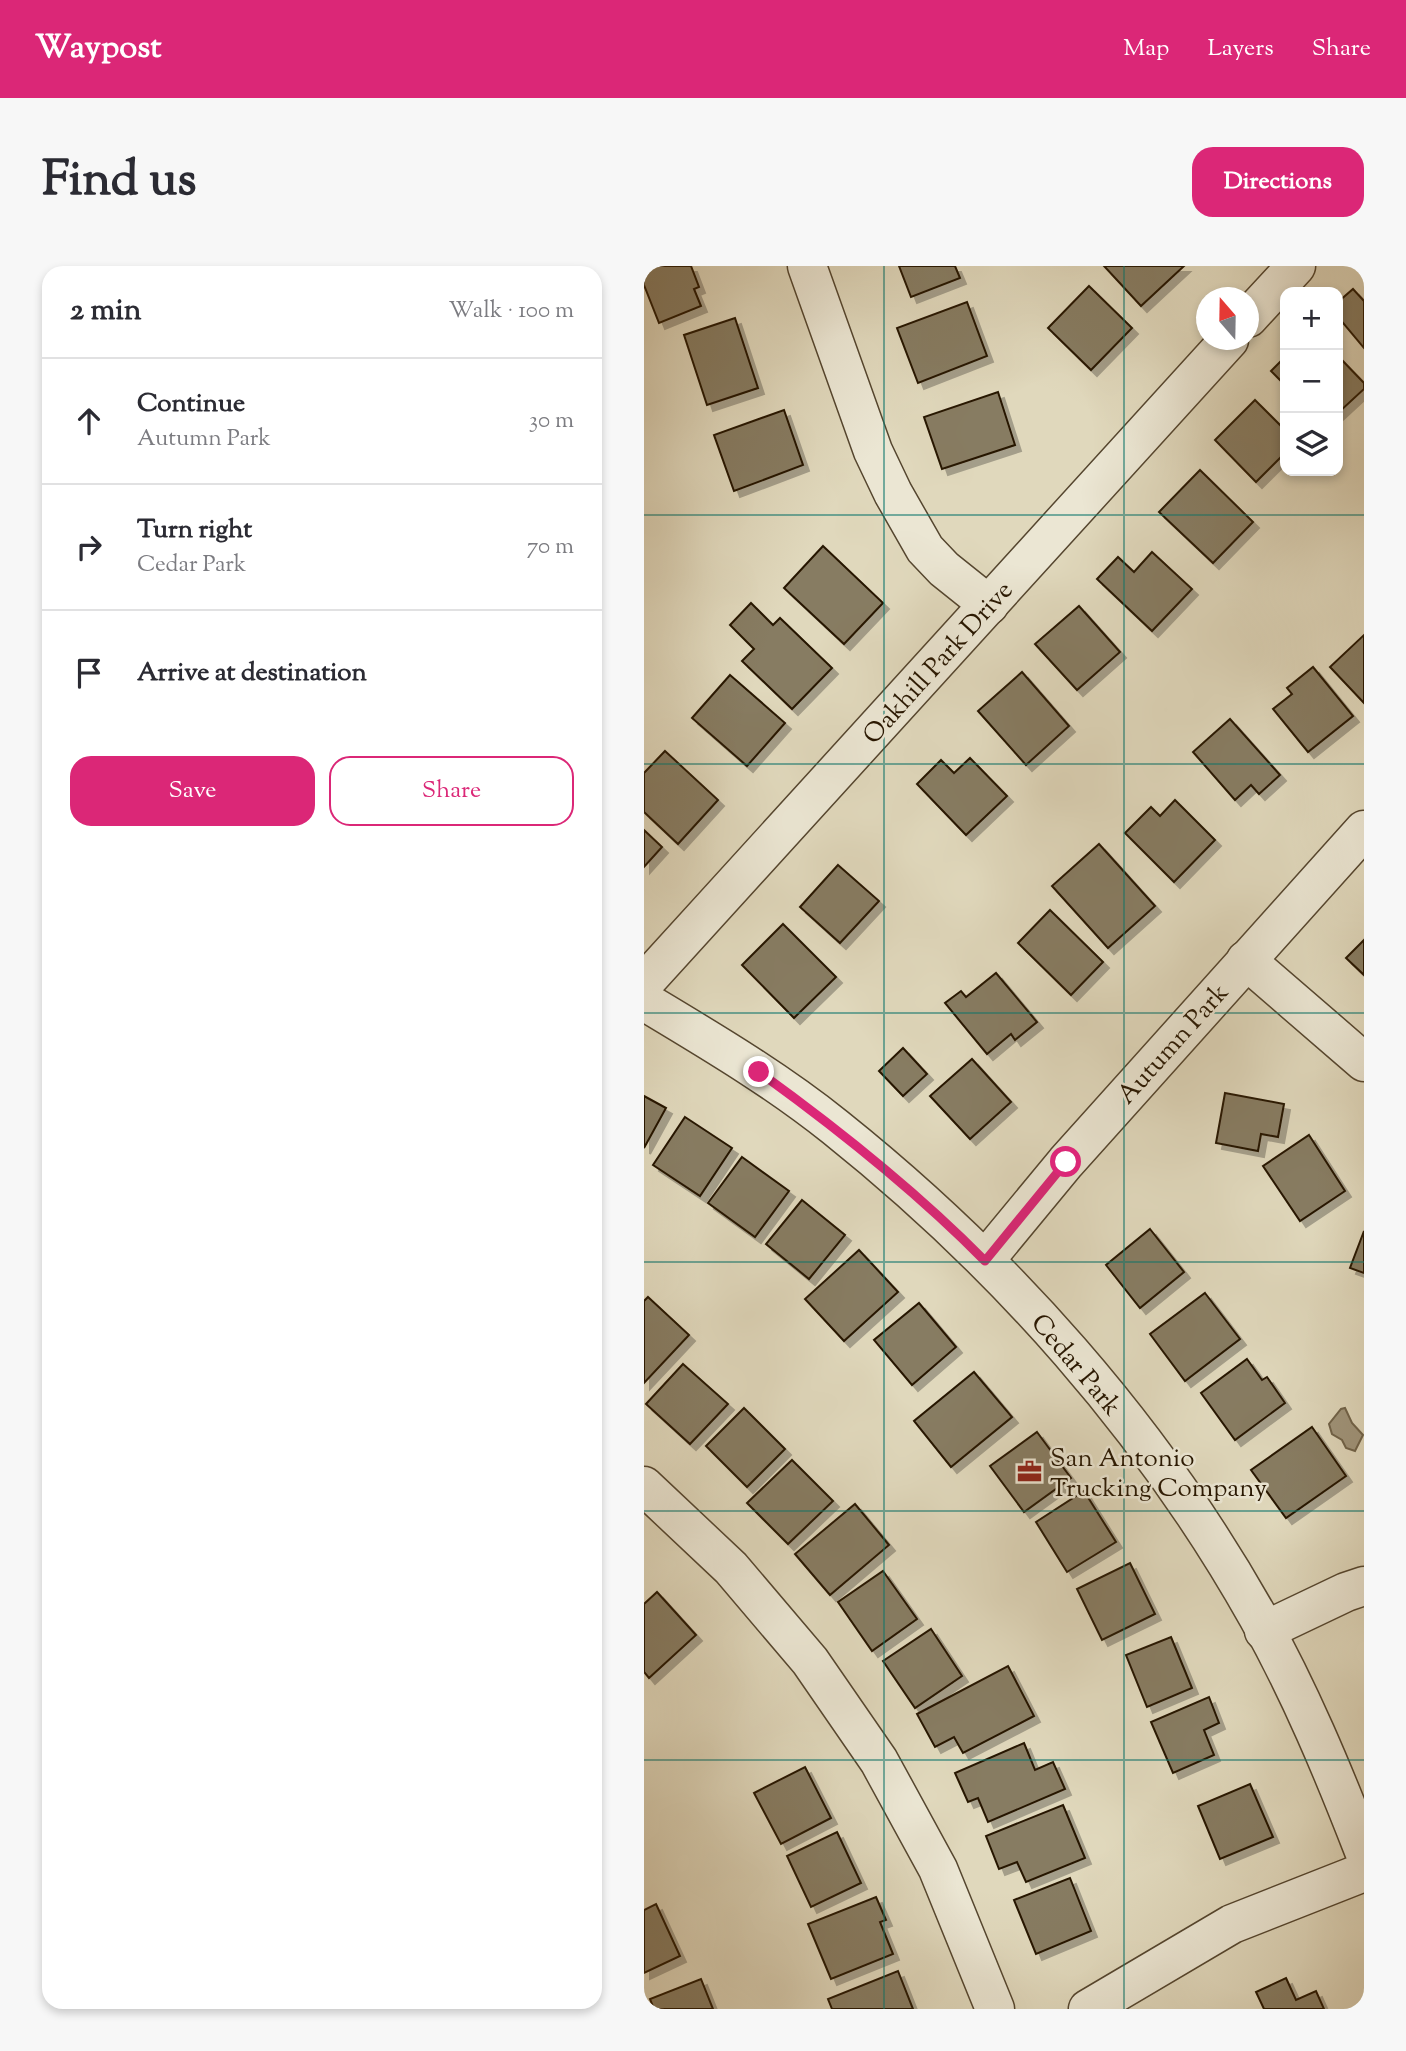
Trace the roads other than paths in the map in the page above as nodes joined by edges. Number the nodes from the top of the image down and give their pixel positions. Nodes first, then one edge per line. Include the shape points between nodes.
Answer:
1 (807, 266) edge
2 (1296, 266) edge
3 (1259, 306) edge
4 (1220, 350) edge
5 (989, 605) junction
6 (1364, 830) edge
7 (1246, 960) junction
8 (644, 983) edge
9 (644, 1001) edge
10 (1364, 1062) edge
11 (985, 1261) junction
12 (644, 1486) edge
13 (1364, 1586) edge
14 (1265, 1631) junction
15 (1364, 1851) edge
16 (1364, 1872) edge
17 (995, 2009) edge
18 (1088, 2009) edge

1 - 5 street via 873,451 893,493 925,549
2 - 3 street
4 - 5 street, Oakhill Park Drive
5 - 8 street, Oakhill Park Drive
6 - 7 street, Autumn Park
7 - 10 street
7 - 11 street, Autumn Park via 1066,1162
9 - 11 street, Cedar Park via 759,1072 834,1126
11 - 14 street, Cedar Park via 1073,1354 1172,1481
12 - 17 street via 731,1568 810,1661 879,1761 938,1869
13 - 14 street
14 - 15 street, Cedar Park via 1331,1764
16 - 18 street via 1232,1924

